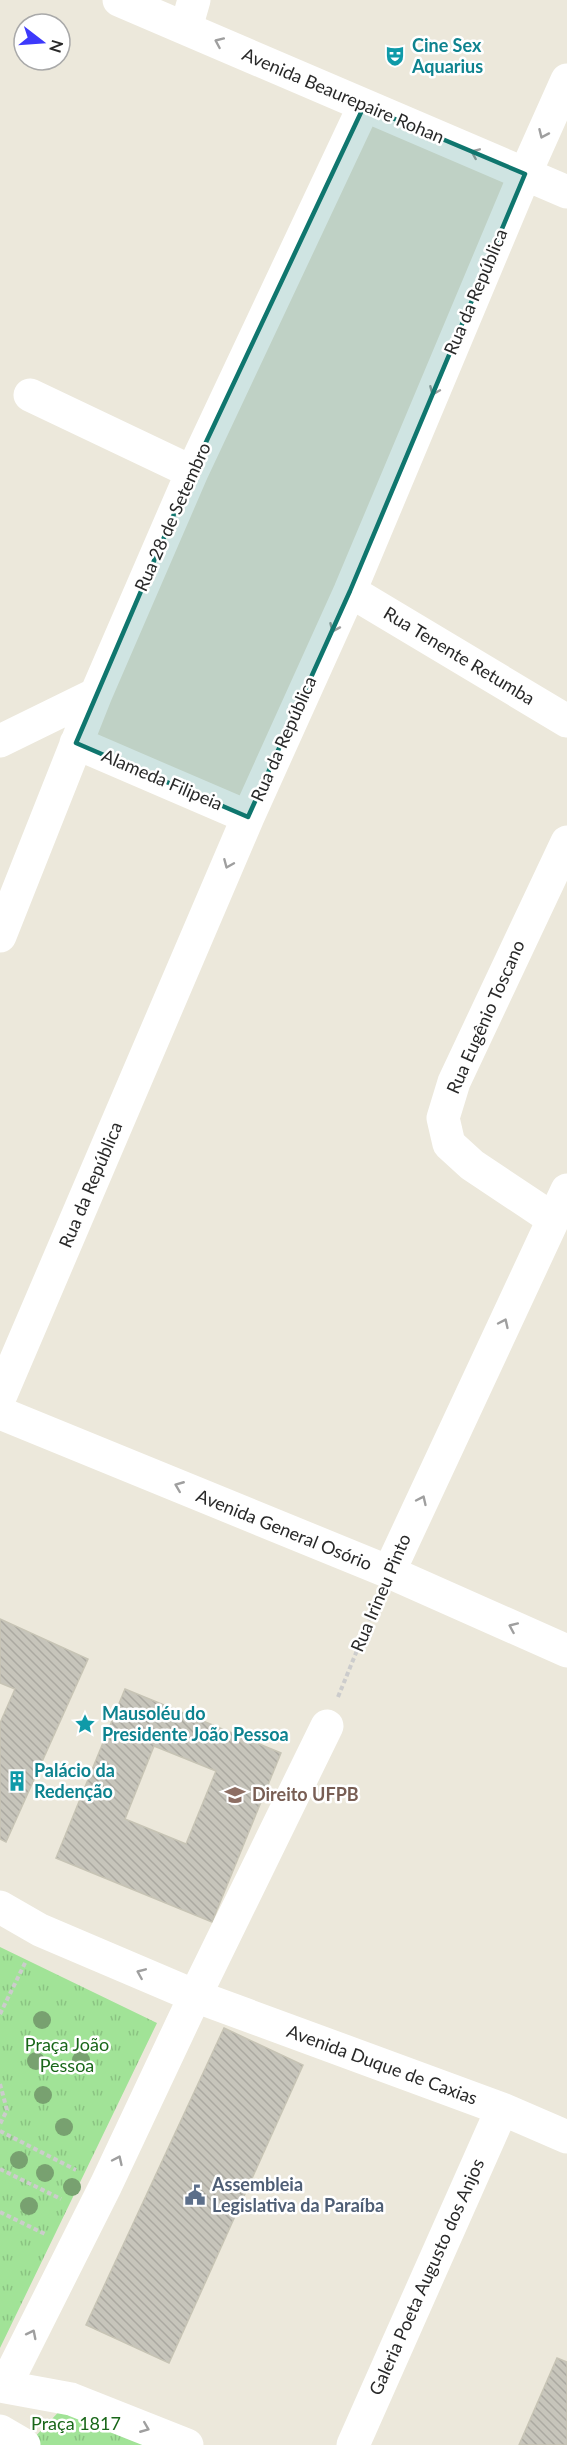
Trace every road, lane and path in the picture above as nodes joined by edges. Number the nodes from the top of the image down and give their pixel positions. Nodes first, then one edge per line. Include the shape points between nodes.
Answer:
1 (119, 0) edge
2 (190, 14) edge
3 (567, 80) edge
4 (364, 105) junction
5 (525, 174) junction
6 (567, 192) edge
7 (30, 395) dead end
8 (192, 472) junction
9 (350, 591) junction
10 (96, 694) junction
11 (567, 721) edge
12 (0, 741) edge
13 (76, 743) junction
14 (248, 817) junction
15 (567, 842) edge
16 (0, 936) edge
17 (567, 1190) edge
18 (553, 1219) junction
19 (0, 1397) edge
20 (0, 1413) edge
21 (388, 1572) junction
22 (567, 1651) edge
23 (327, 1726) joint
24 (0, 1907) edge
25 (40, 1930) junction
26 (195, 1996) junction
27 (0, 2014) edge
28 (0, 2084) edge
29 (502, 2109) junction
30 (0, 2124) edge
31 (0, 2131) edge
32 (567, 2137) edge
33 (0, 2169) edge
34 (106, 2185) junction
35 (0, 2212) edge
36 (92, 2215) junction
37 (75, 2248) junction
38 (3, 2386) edge
39 (0, 2431) edge
40 (24, 2445) edge
41 (187, 2445) edge
42 (353, 2445) edge

1 - 2 street, Avenida Beaurepaire Rohan
4 -> 2 street, Avenida Beaurepaire Rohan
3 -> 5 street, Rua da República
5 -> 4 street, Avenida Beaurepaire Rohan
4 - 8 street, Rua 28 de Setembro
5 - 6 street, Avenida Beaurepaire Rohan
5 -> 9 street, Rua da República
7 - 8 street
8 - 10 street, Rua 28 de Setembro
9 - 11 street, Rua Tenente Retumba
9 -> 14 street, Rua da República
10 - 12 street
10 - 13 street, Rua 28 de Setembro
13 - 14 street, Alameda Filipeia
13 - 16 street, Rua 28 de Setembro
14 -> 19 street, Rua da República
15 - 18 street, Rua Eugênio Toscano via 454,1082 443,1118 449,1144 472,1165
17 - 18 street, Rua Irineu Pinto
21 -> 18 street, Rua Irineu Pinto
21 -> 20 street, Avenida General Osório
22 -> 21 street, Avenida General Osório
21 - 23 path, Rua Irineu Pinto
23 - 26 street
24 - 25 street
26 -> 25 street
25 - 27 path
26 - 29 street, Avenida Duque de Caxias
34 -> 26 street
28 - 30 path via 7,2110
29 - 32 street, Avenida Duque de Caxias
29 - 42 street, Galeria Poeta Augusto dos Anjos
31 - 34 path
33 - 36 path
34 - 36 street
35 - 37 path
36 - 37 street
38 -> 37 street
38 -> 41 street via 71,2399
39 - 40 street

